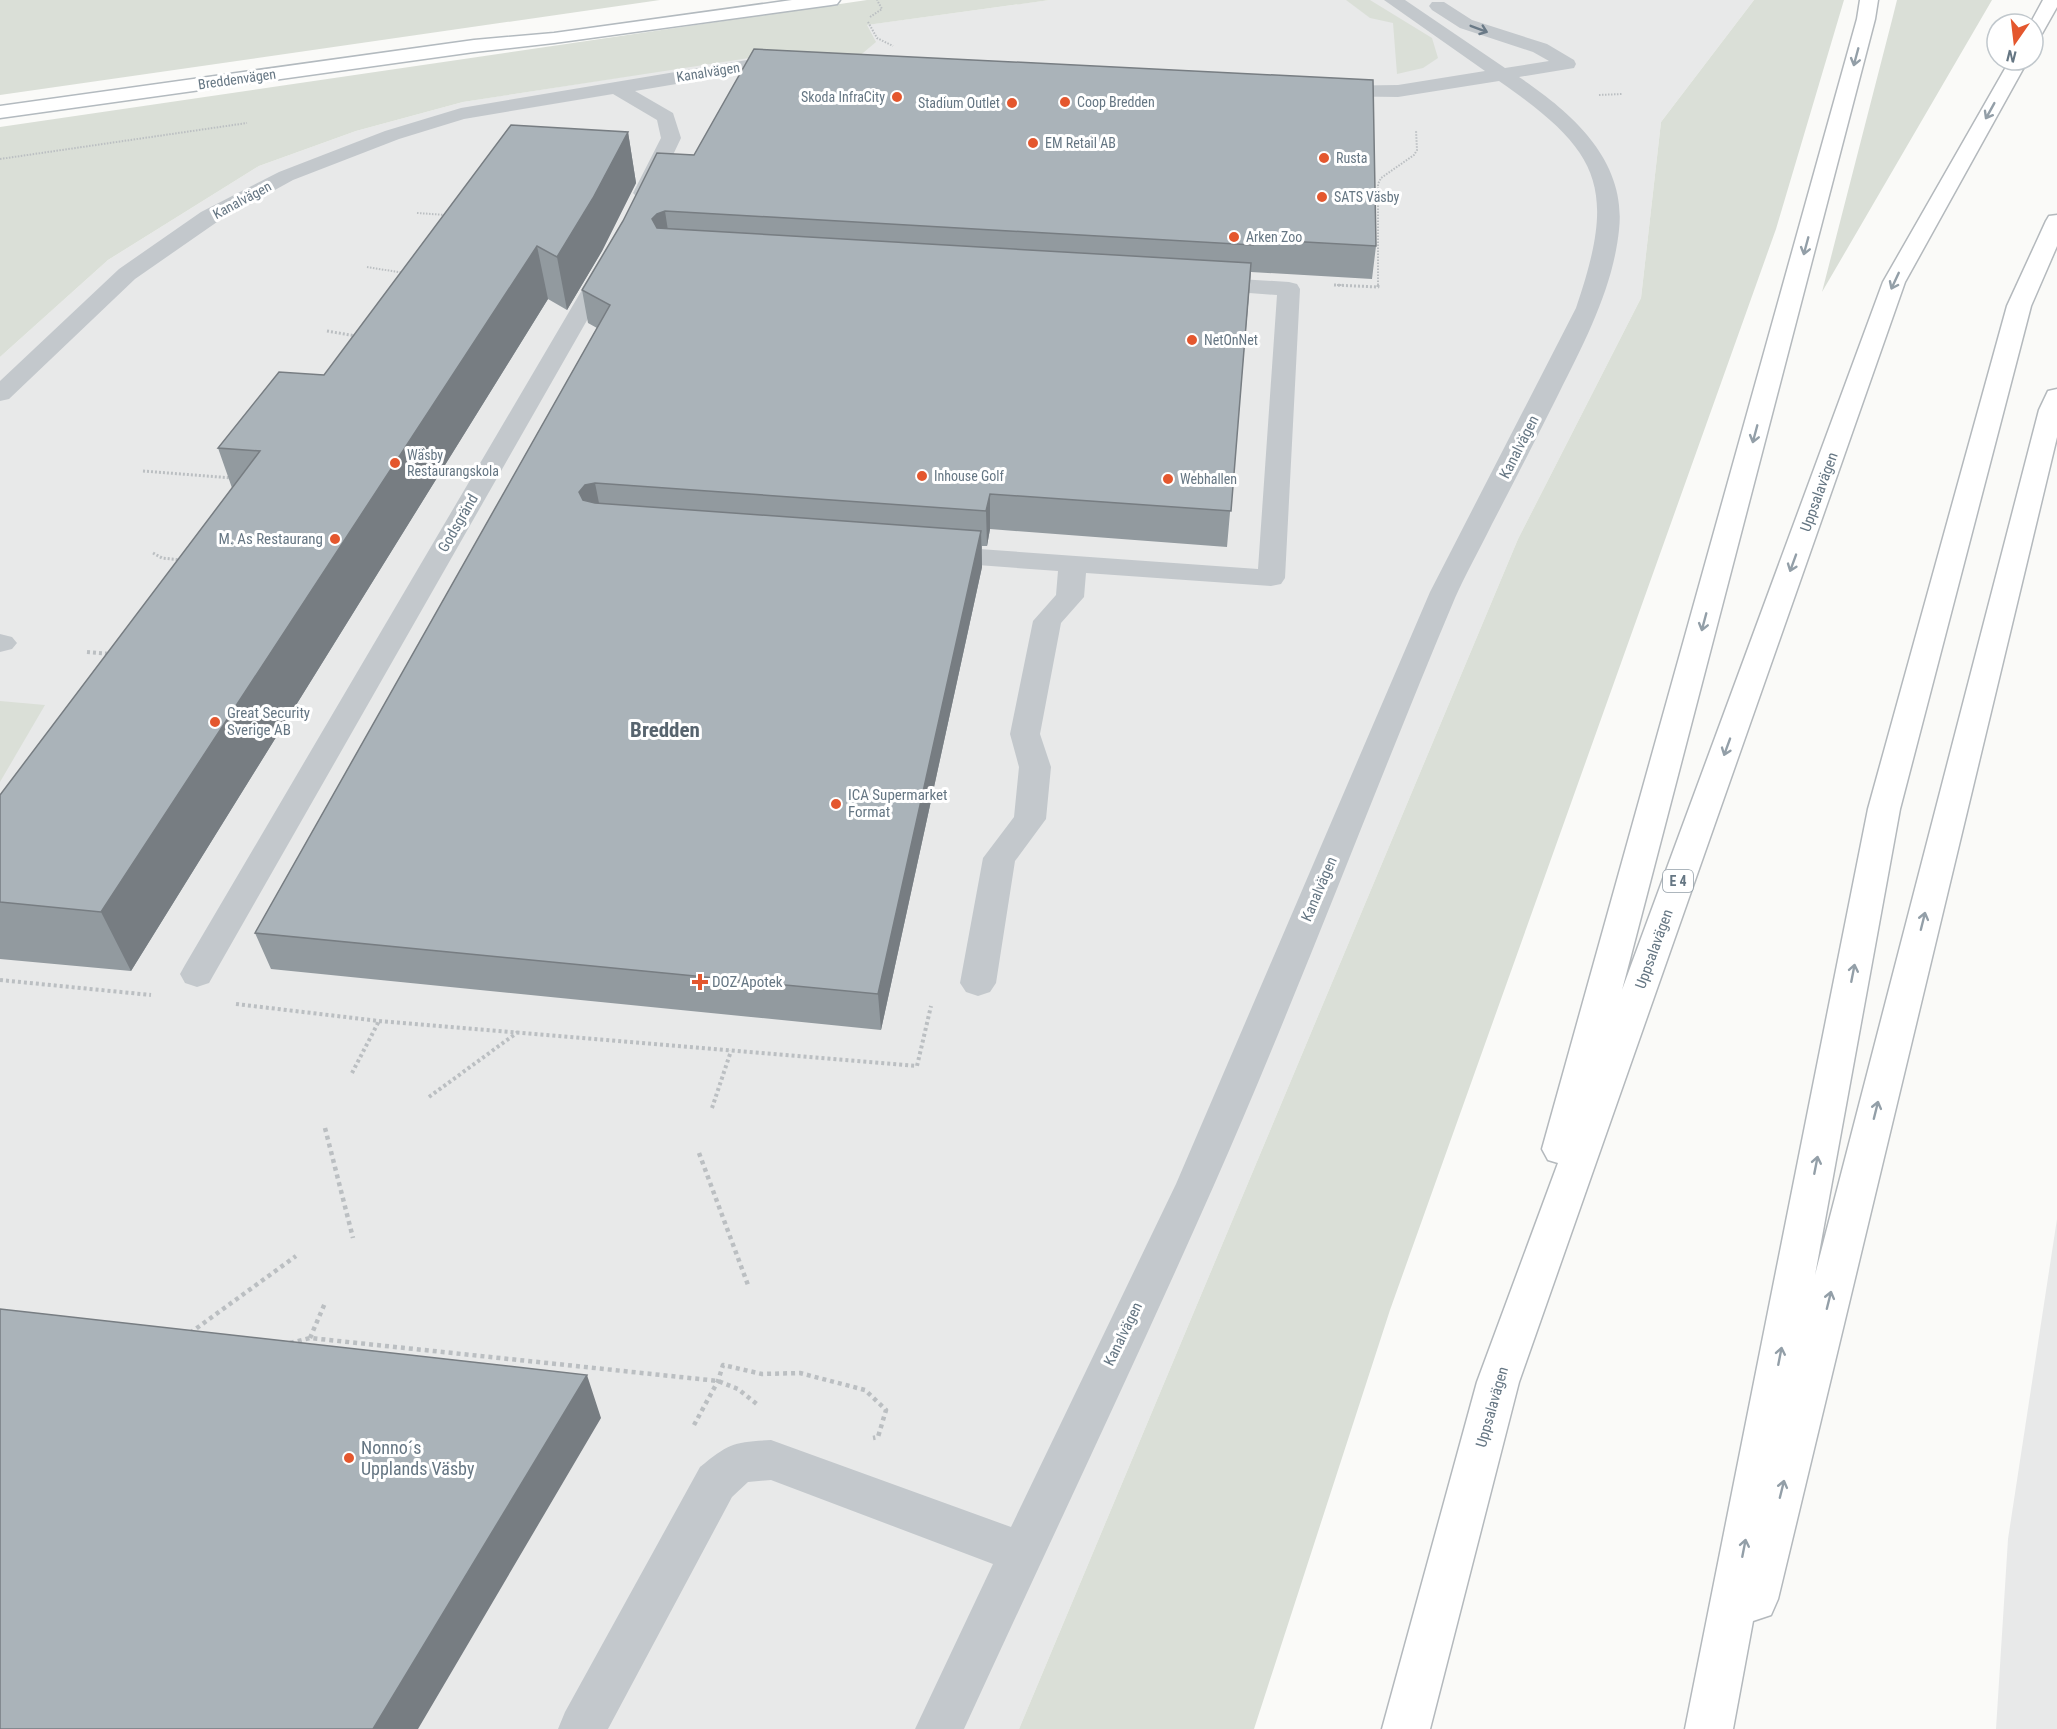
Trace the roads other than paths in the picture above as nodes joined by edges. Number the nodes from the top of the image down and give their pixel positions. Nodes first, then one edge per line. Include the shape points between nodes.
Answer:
1 (754, 0) edge
2 (831, 0) edge
3 (1393, 0) edge
4 (1429, 0) edge
5 (1869, 0) edge
6 (474, 46) junction
7 (809, 63) edge
8 (2012, 72) edge
9 (1502, 74) junction
10 (615, 87) junction
11 (1308, 91) edge
12 (0, 112) edge
13 (636, 210) edge
14 (2057, 221) edge
15 (620, 241) edge
16 (1187, 283) edge
17 (0, 394) edge
18 (2057, 396) edge
19 (909, 552) edge
20 (1073, 564) junction
21 (197, 974) dead end
22 (978, 983) dead end
23 (1498, 1382) junction
24 (1021, 1553) junction
25 (582, 1729) edge
26 (939, 1729) edge
27 (1406, 1729) edge
28 (1709, 1729) edge
29 (1722, 1729) edge

1 - 6 main road, Breddenvägen
2 - 6 main road, Breddenvägen
3 - 9 lane, Kanalvägen
4 -> 9 lane via 1466,24 1540,48 1567,64
5 -> 23 main road via 1804,255
6 - 12 main road, Breddenvägen
7 - 10 lane, Kanalvägen via 747,66
8 -> 23 main road, Uppsalavägen / E 4 via 1894,282
9 - 11 lane via 1390,91
9 - 24 lane, Kanalvägen via 1544,103 1593,156 1605,181 1609,203 1609,228 1600,272 1588,308 1557,373 1444,592 1195,1184
10 - 13 lane via 666,117 671,138
10 - 17 lane, Kanalvägen via 461,114 392,135 286,176 209,217 127,273
28 -> 14 main road via 1884,809 2019,306
15 - 21 lane, Godsgränd
16 - 20 lane via 1289,289 1270,578
29 -> 18 main road
19 - 20 lane
20 - 22 lane via 1070,597 1047,621 1025,734 1035,767 1029,819 999,858
23 - 27 main road, Uppsalavägen / E 4
24 - 25 lane via 771,1460 739,1462 716,1482
24 - 26 lane, Kanalvägen

